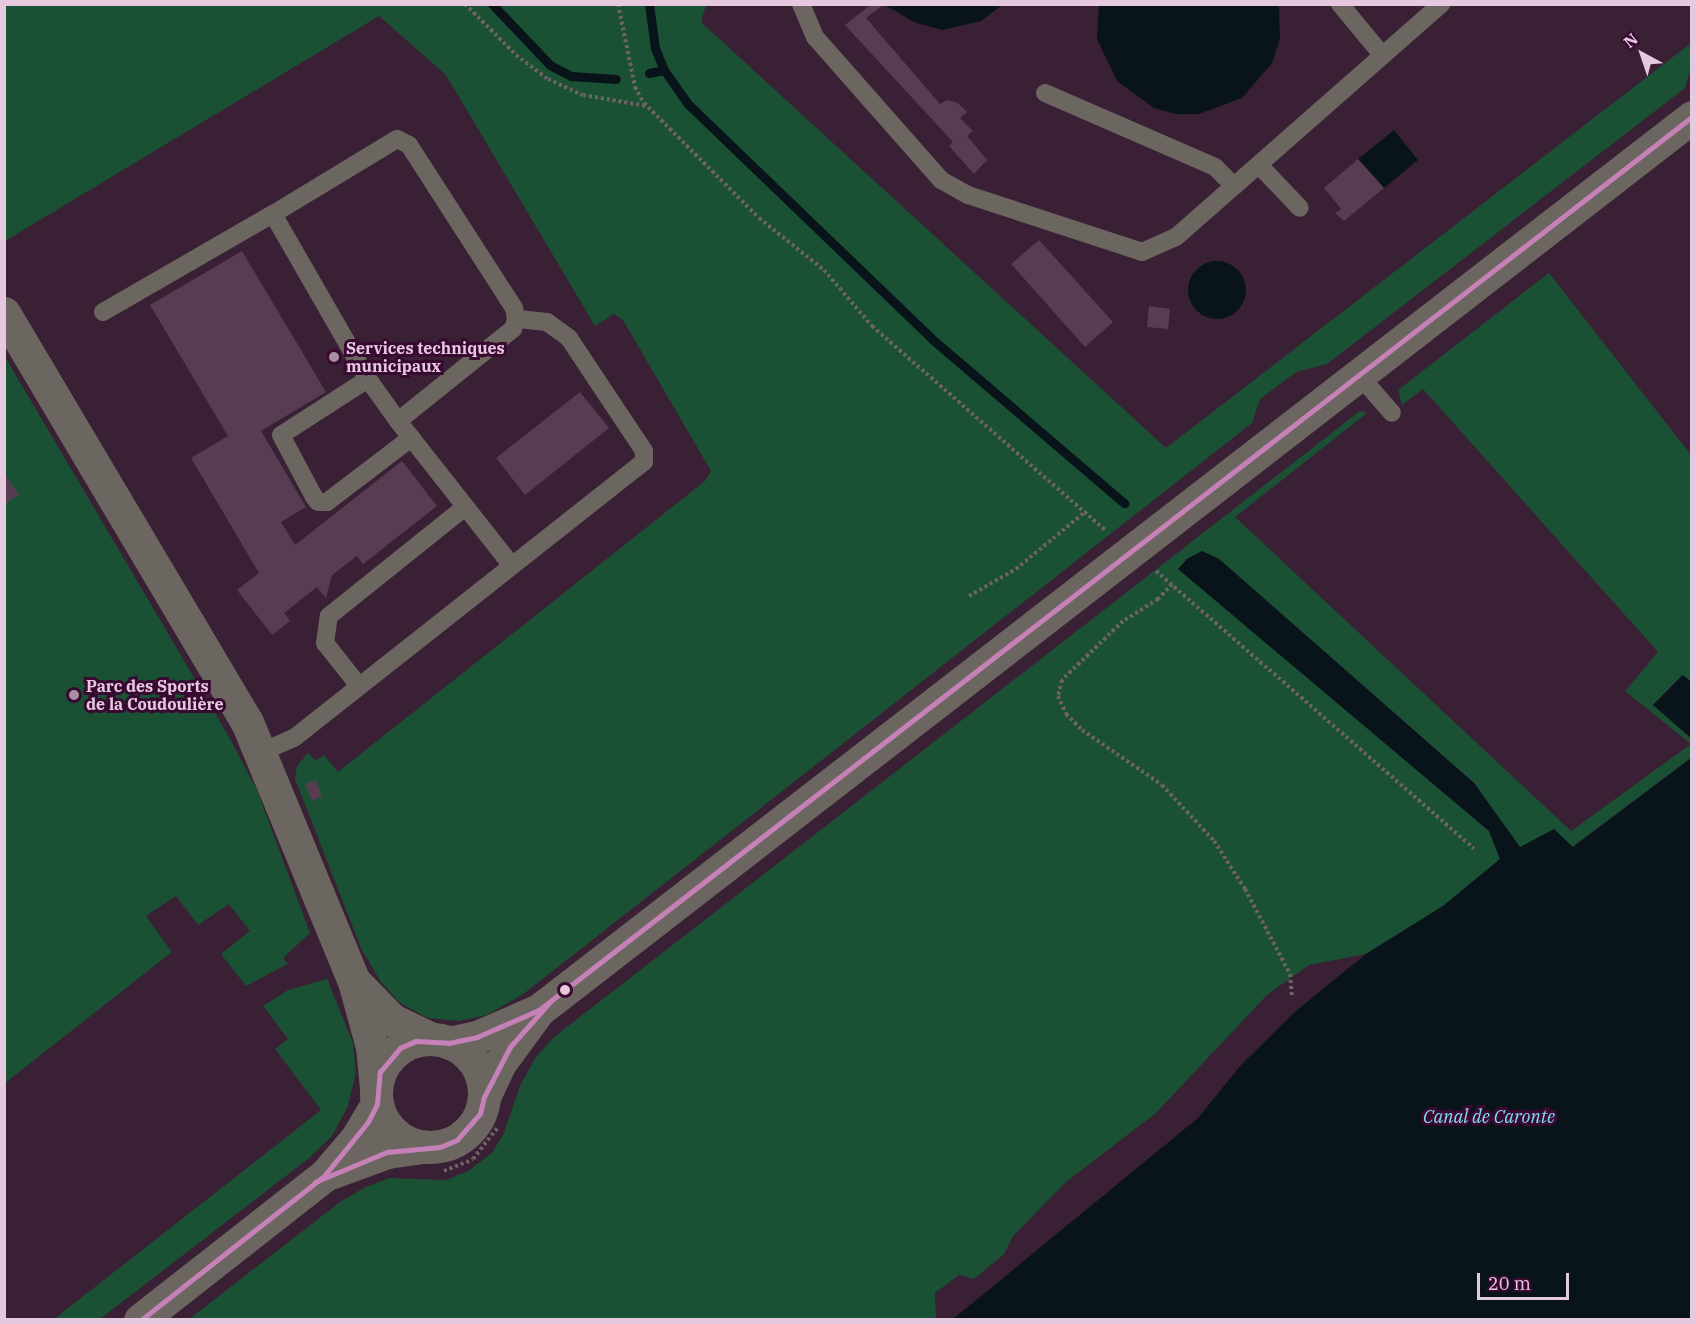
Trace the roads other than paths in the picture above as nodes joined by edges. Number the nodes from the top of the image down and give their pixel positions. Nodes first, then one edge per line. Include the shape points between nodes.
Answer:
1 (801, 4) edge
2 (1340, 4) edge
3 (1441, 4) edge
4 (1383, 56) junction
5 (1045, 93) dead end
6 (1692, 117) edge
7 (1259, 165) junction
8 (1234, 186) junction
9 (1300, 208) dead end
10 (273, 214) junction
11 (103, 312) dead end
12 (4, 313) edge
13 (516, 319) junction
14 (1359, 375) junction
15 (368, 379) junction
16 (1392, 413) dead end
17 (398, 421) junction
18 (411, 438) junction
19 (465, 507) junction
20 (512, 566) junction
21 (359, 686) junction
22 (262, 752) junction
23 (354, 981) junction
24 (539, 1010) junction
25 (441, 1041) junction
26 (377, 1096) junction
27 (484, 1097) junction
28 (423, 1147) junction
29 (325, 1175) junction
30 (140, 1320) edge

1 - 8 lane via 815,37 917,156 941,180 968,195 1142,252 1176,237
2 - 4 lane
3 - 4 lane
4 - 7 lane
5 - 8 lane via 1215,167
6 - 14 street
7 - 8 lane
7 - 9 lane
10 - 11 lane
10 - 13 lane via 397,139 405,139 514,308
10 - 15 lane
12 - 22 street
13 - 17 lane via 513,329
13 - 20 lane via 547,322 569,338 645,457 644,462
14 - 16 lane
14 - 24 street
15 - 17 lane
15 - 18 lane via 281,435 318,502 327,502
17 - 18 lane
18 - 19 lane
19 - 20 lane
19 - 21 lane via 328,616 325,643
20 - 21 lane
21 - 22 lane via 294,738
22 - 23 street
23 - 25 street via 392,1020
23 - 26 street via 372,1047
24 - 25 street via 477,1038
24 - 27 street via 500,1063
25 - 26 street via 400,1048 384,1066
25 - 27 street via 475,1063 483,1079
26 - 28 street via 392,1131 406,1142
26 - 29 street via 356,1139
27 - 28 street via 471,1129 457,1140
28 - 29 street via 387,1152
29 - 30 street

